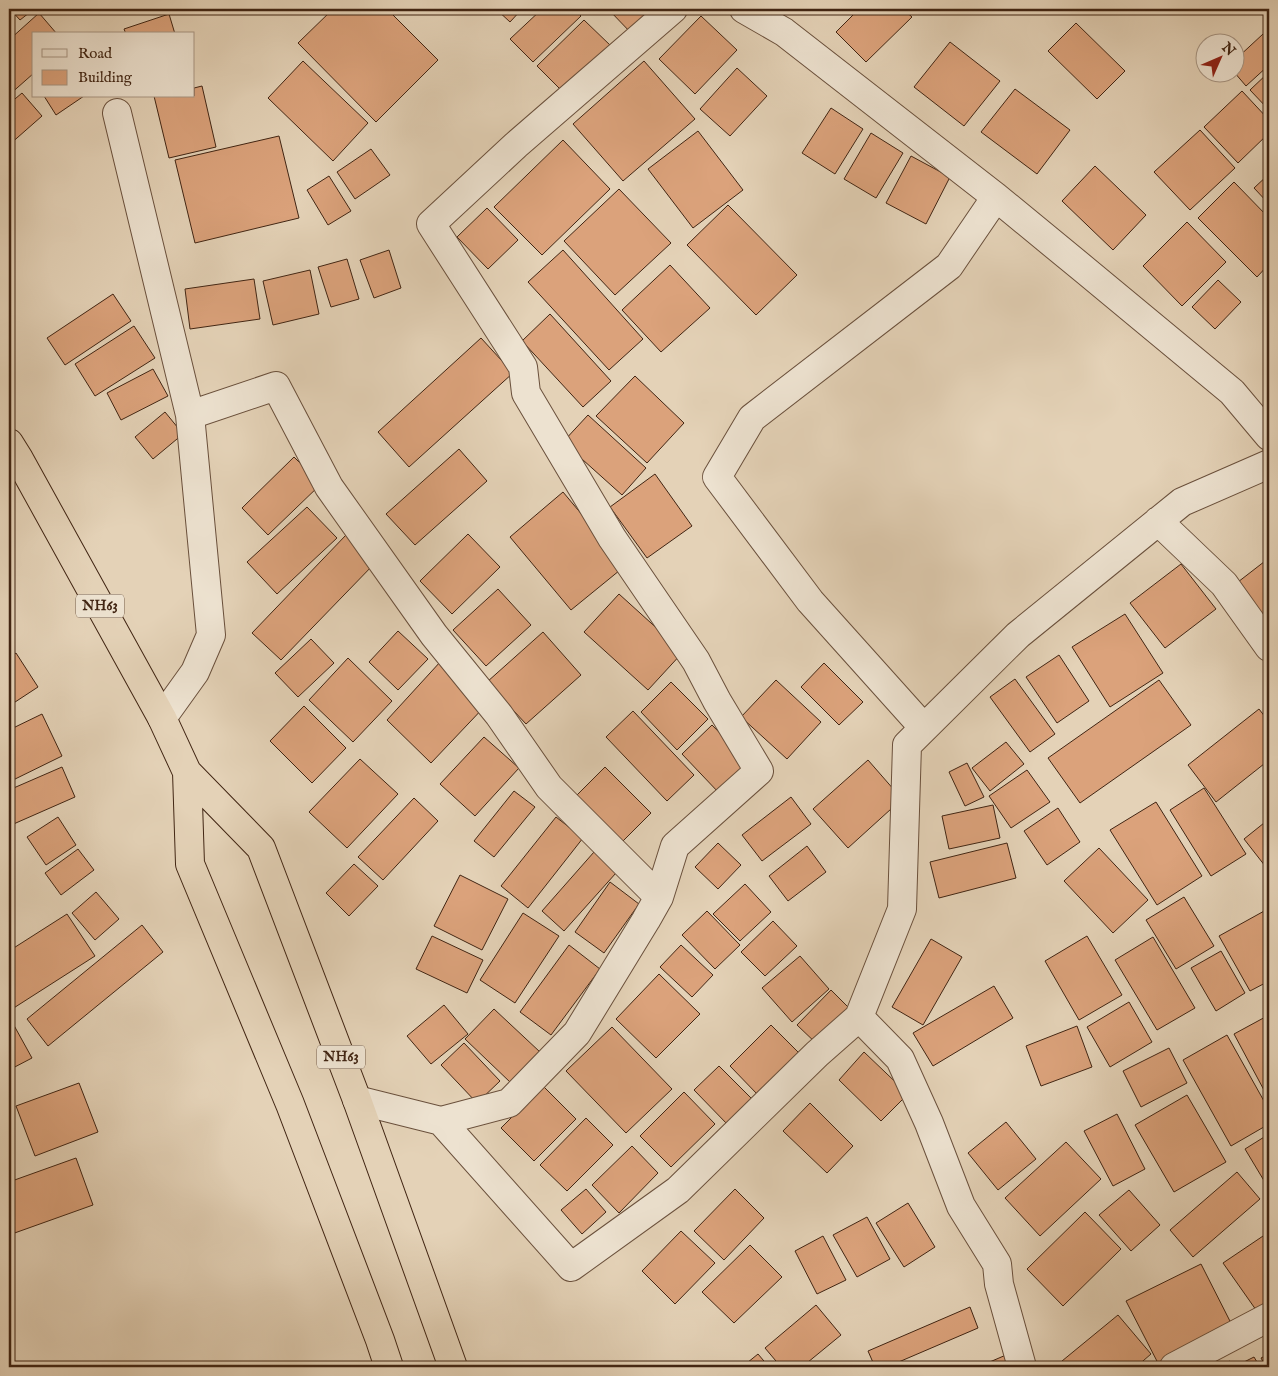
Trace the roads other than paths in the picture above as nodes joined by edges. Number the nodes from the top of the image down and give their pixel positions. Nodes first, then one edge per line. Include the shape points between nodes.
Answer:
1 (673, 9) edge
2 (744, 9) edge
3 (117, 113) dead end
4 (996, 197) junction
5 (190, 415) junction
6 (1269, 436) edge
7 (9, 443) edge
8 (1269, 464) edge
9 (1158, 521) junction
10 (1269, 647) edge
11 (162, 718) junction
12 (924, 728) junction
13 (187, 772) junction
14 (659, 897) junction
15 (859, 1017) junction
16 (357, 1100) junction
17 (441, 1121) junction
18 (1269, 1317) edge
19 (389, 1367) edge
20 (453, 1367) edge
21 (1022, 1367) edge
22 (1174, 1367) edge

1 - 14 street via 516,144 431,224 523,367 526,393 607,530 696,661 759,770 675,846
2 - 4 street via 784,32
3 - 5 street
4 - 6 street via 1232,392
4 - 12 street via 950,266 752,418 718,477 810,601
5 - 11 street via 211,635 195,672
5 - 14 street via 276,386 329,487 434,635 498,714 549,787
7 - 11 highway, NH63
8 - 9 street via 1182,502
9 - 10 street via 1224,584
9 - 12 street via 1018,635
11 - 13 highway, NH63
12 - 15 street via 907,745 902,909
13 - 16 highway, NH63 via 261,848
13 - 19 highway, NH63 via 190,864 290,1104
14 - 17 street via 577,1033 508,1102
15 - 17 street via 678,1190 571,1267
15 - 21 street via 900,1059 962,1206 997,1264 999,1284
16 - 17 street
16 - 20 highway, NH63
18 - 22 street

